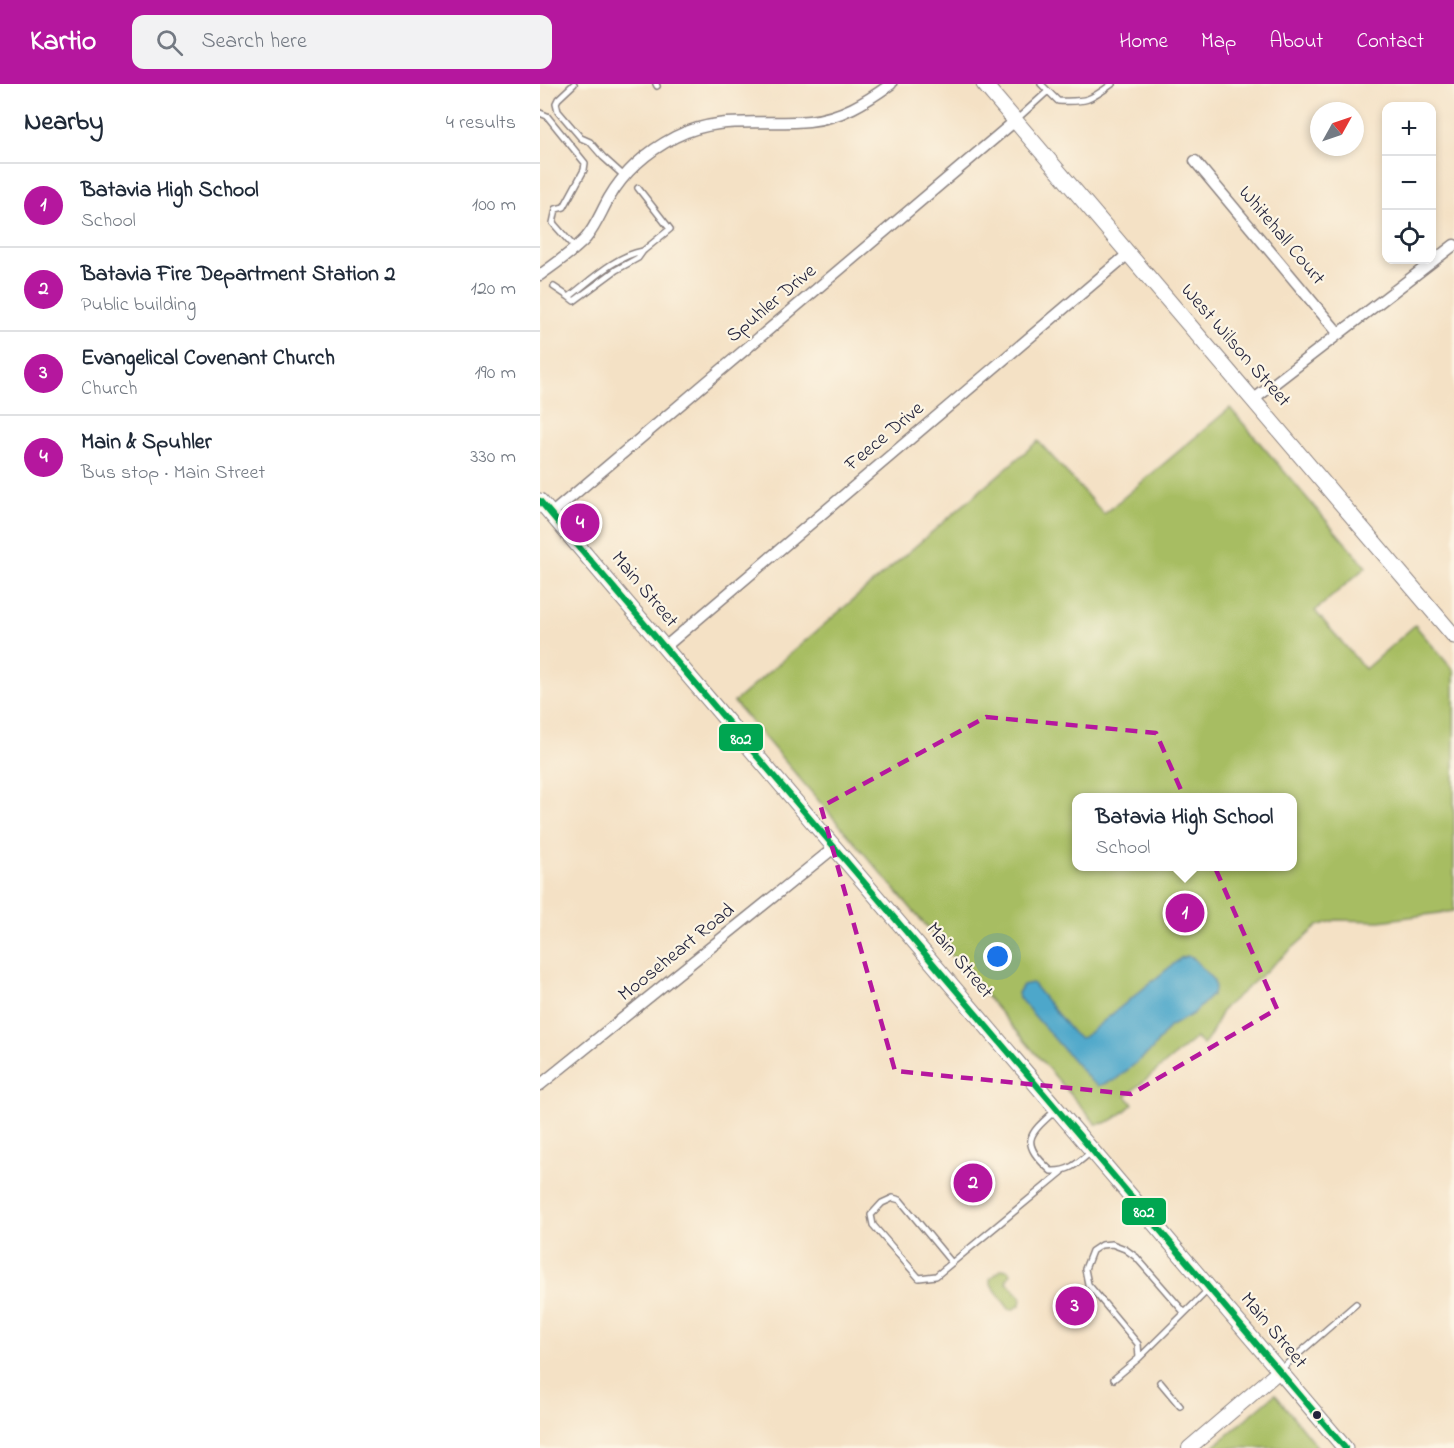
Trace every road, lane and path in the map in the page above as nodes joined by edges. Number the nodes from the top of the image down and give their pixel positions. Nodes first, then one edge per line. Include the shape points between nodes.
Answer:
1 (574, 84) edge
2 (891, 84) edge
3 (984, 84) edge
4 (1041, 84) edge
5 (1112, 84) edge
6 (1048, 91) junction
7 (540, 113) edge
8 (1015, 121) junction
9 (1195, 162) dead end
10 (624, 176) junction
11 (638, 188) dead end
12 (1454, 245) edge
13 (575, 248) junction
14 (1128, 254) junction
15 (541, 274) edge
16 (555, 287) dead end
17 (1339, 333) junction
18 (1253, 400) junction
19 (540, 501) edge
20 (551, 514) junction
21 (1454, 636) edge
22 (665, 647) junction
23 (835, 847) junction
24 (540, 1085) edge
25 (1057, 1109) junction
26 (1093, 1151) junction
27 (1062, 1172) junction
28 (952, 1263) junction
29 (1210, 1289) junction
30 (1356, 1304) dead end
31 (1184, 1312) junction
32 (1138, 1358) junction
33 (1279, 1371) junction
34 (1114, 1379) dead end
35 (1160, 1382) dead end
36 (1180, 1406) dead end
37 (1189, 1448) edge
38 (1345, 1448) edge

1 - 10 lane via 558,99 557,107 581,138
2 - 10 street via 856,107 819,119 722,122 696,128 654,149
3 - 8 main road, West Wilson Street
4 - 6 lane
5 - 6 lane via 1090,100 1058,101
6 - 8 lane
7 - 13 lane via 547,116 585,163 564,207 556,209 553,223
8 - 14 main road, West Wilson Street
8 - 20 street, Spuhler Drive
9 - 17 street, Whitehall Court
10 - 13 street via 592,230
11 - 16 lane via 670,230 644,251 613,264 569,297
12 - 17 street
13 - 15 street
14 - 18 main road, West Wilson Street
14 - 22 street, Feece Drive
17 - 18 street
18 - 21 main road, West Wilson Street
19 - 20 main road, Main Street
20 - 22 main road, Main Street
22 - 23 main road, Main Street
23 - 24 street, Mooseheart Road
23 - 25 main road, Main Street
25 - 26 main road, Main Street
25 - 27 lane via 1033,1131 1031,1141 1032,1150 1042,1163 1051,1171
26 - 27 lane
26 - 29 main road, Main Street
27 - 28 lane
28 - 28 lane via 936,1276 919,1278 873,1225 871,1215 882,1203 893,1198 900,1200
29 - 31 lane
29 - 33 main road, Main Street
30 - 33 lane
31 - 32 lane
31 - 32 lane via 1125,1249 1112,1244 1092,1251 1084,1269 1088,1284 1138,1344
32 - 34 lane
33 - 37 street
33 - 38 main road, Main Street
35 - 36 lane

